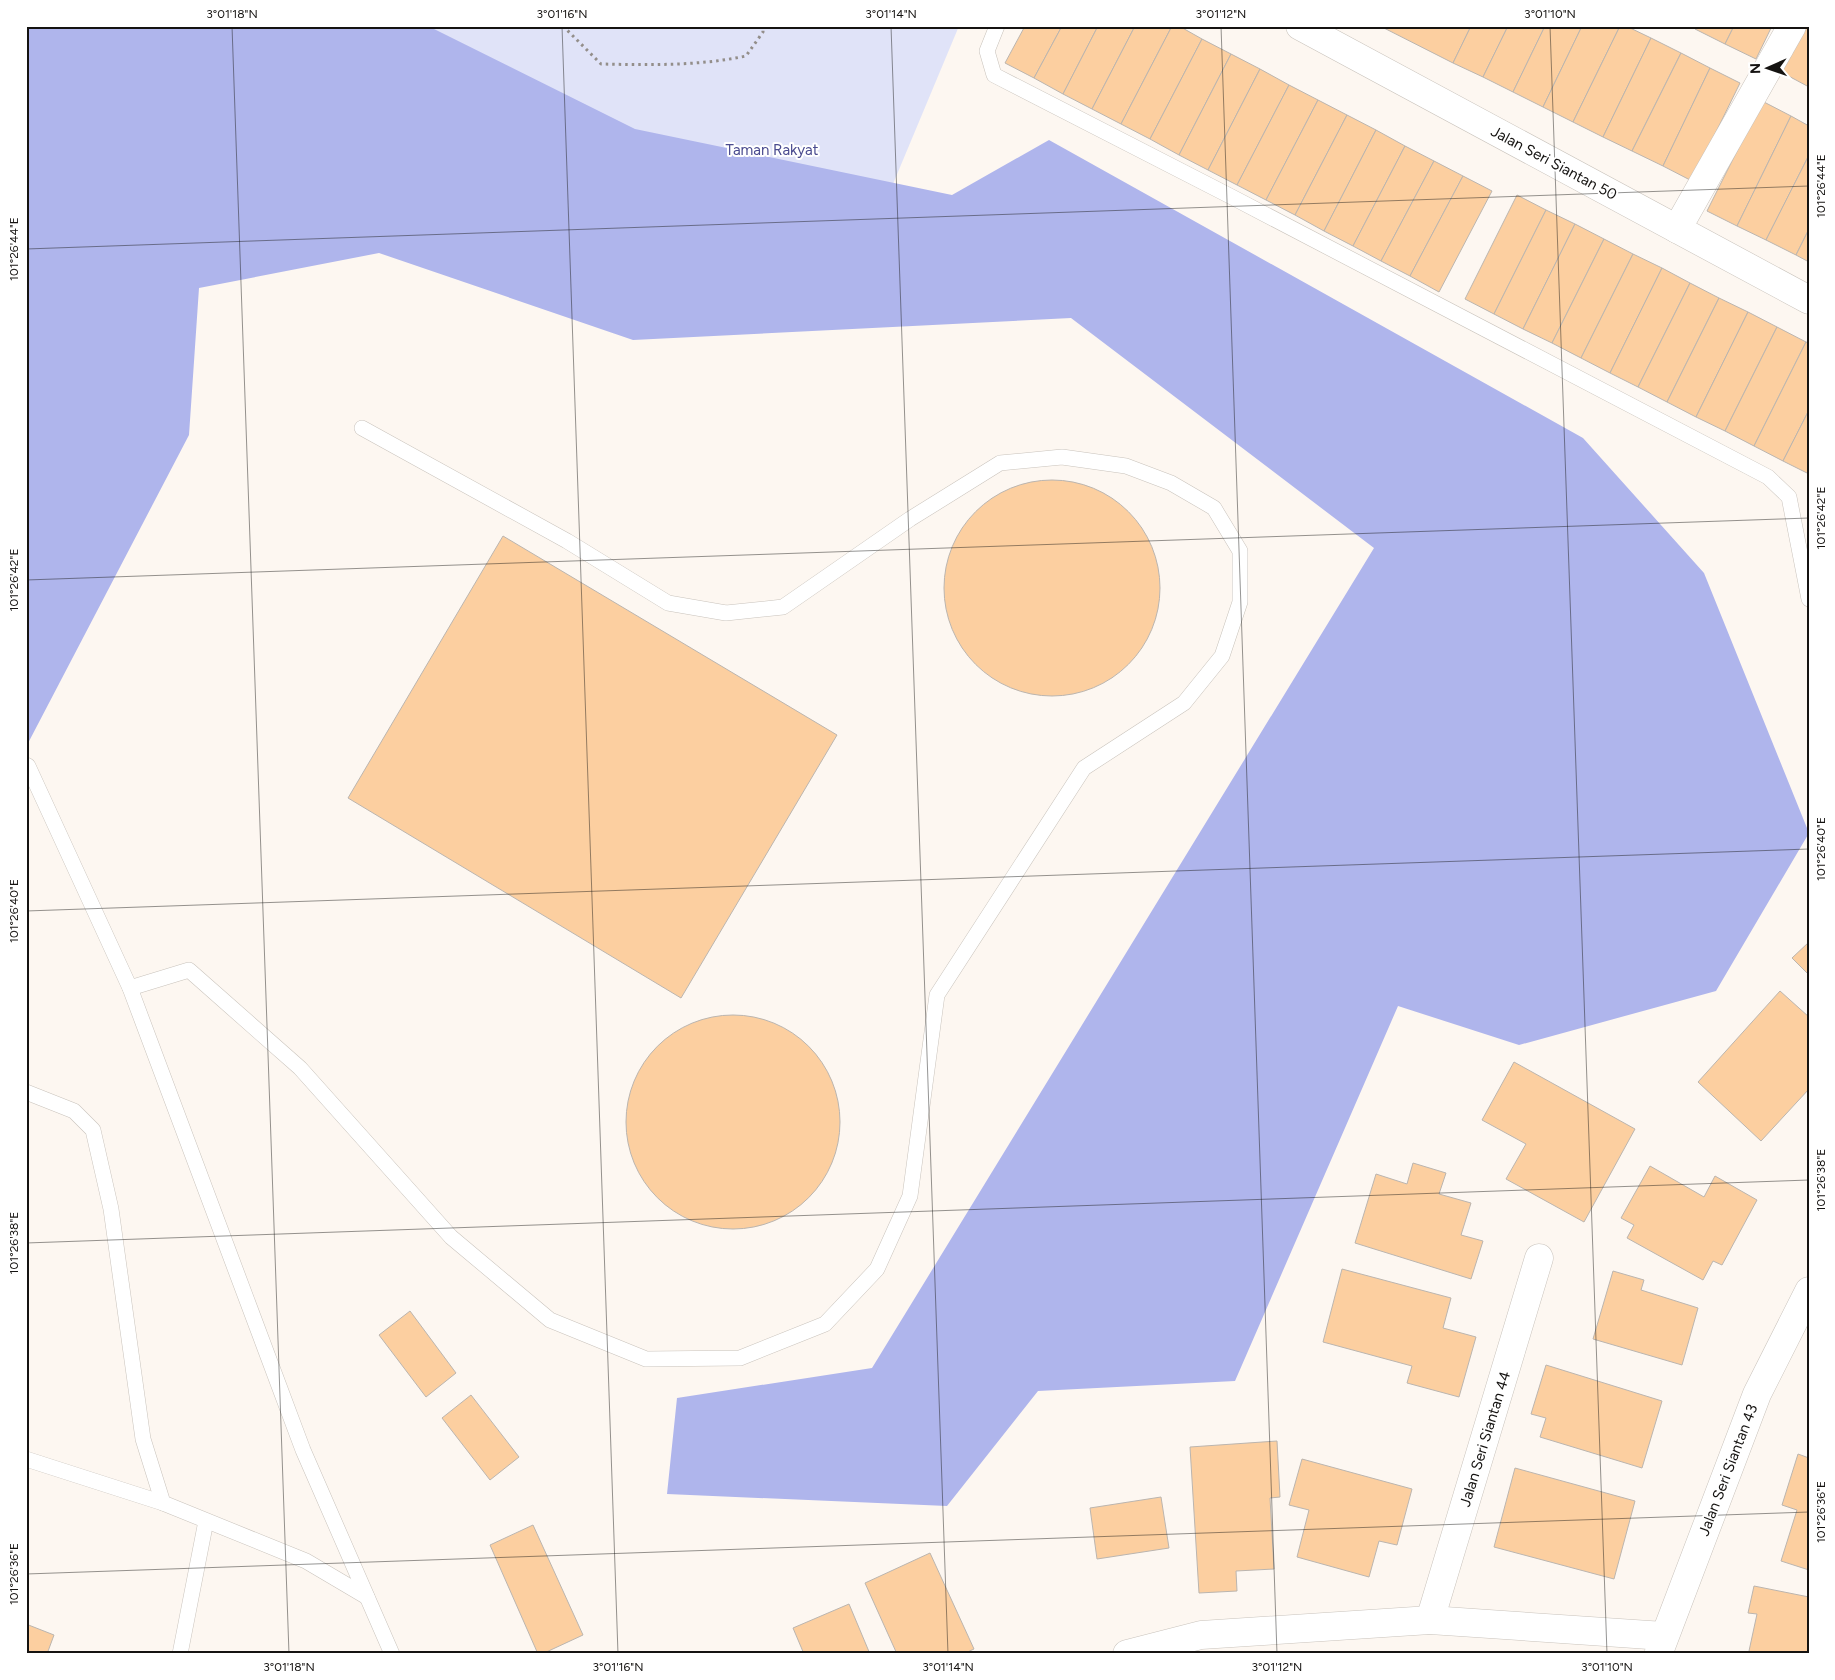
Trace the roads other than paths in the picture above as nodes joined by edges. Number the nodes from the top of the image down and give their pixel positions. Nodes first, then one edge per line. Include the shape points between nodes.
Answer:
1 (997, 26) edge
2 (1300, 26) edge
3 (1792, 26) edge
4 (1677, 229) junction
5 (1809, 300) edge
6 (362, 428) dead end
7 (1809, 598) edge
8 (26, 765) edge
9 (130, 988) junction
10 (26, 1092) edge
11 (1540, 1258) dead end
12 (1809, 1291) edge
13 (26, 1459) edge
14 (163, 1502) junction
15 (206, 1521) junction
16 (367, 1597) junction
17 (1430, 1620) junction
18 (1661, 1645) edge
19 (1156, 1650) edge
20 (180, 1654) edge
21 (392, 1654) edge
22 (1127, 1654) edge

1 - 7 lane via 987,51 994,75 1768,477 1789,497
2 - 4 street, Jalan Seri Siantan 50
3 - 4 street
4 - 5 street, Jalan Seri Siantan 50
6 - 9 lane via 566,541 668,603 726,613 783,607 910,519 1000,462 1062,457 1126,466 1171,483 1214,508 1240,551 1240,602 1222,656 1184,703 1084,768 937,995 910,1196 877,1269 825,1324 740,1358 646,1359 550,1320 451,1237 300,1068 189,970
8 - 9 lane
9 - 16 lane via 304,1450
10 - 14 lane via 74,1112 93,1130 110,1208 143,1439
11 - 17 street, Jalan Seri Siantan 44
12 - 18 street, Jalan Seri Siantan 43 via 1757,1394
13 - 14 lane
14 - 15 lane
15 - 16 lane via 306,1561
15 - 20 lane
16 - 21 lane
17 - 18 street
17 - 19 street via 1201,1635
19 - 22 street

